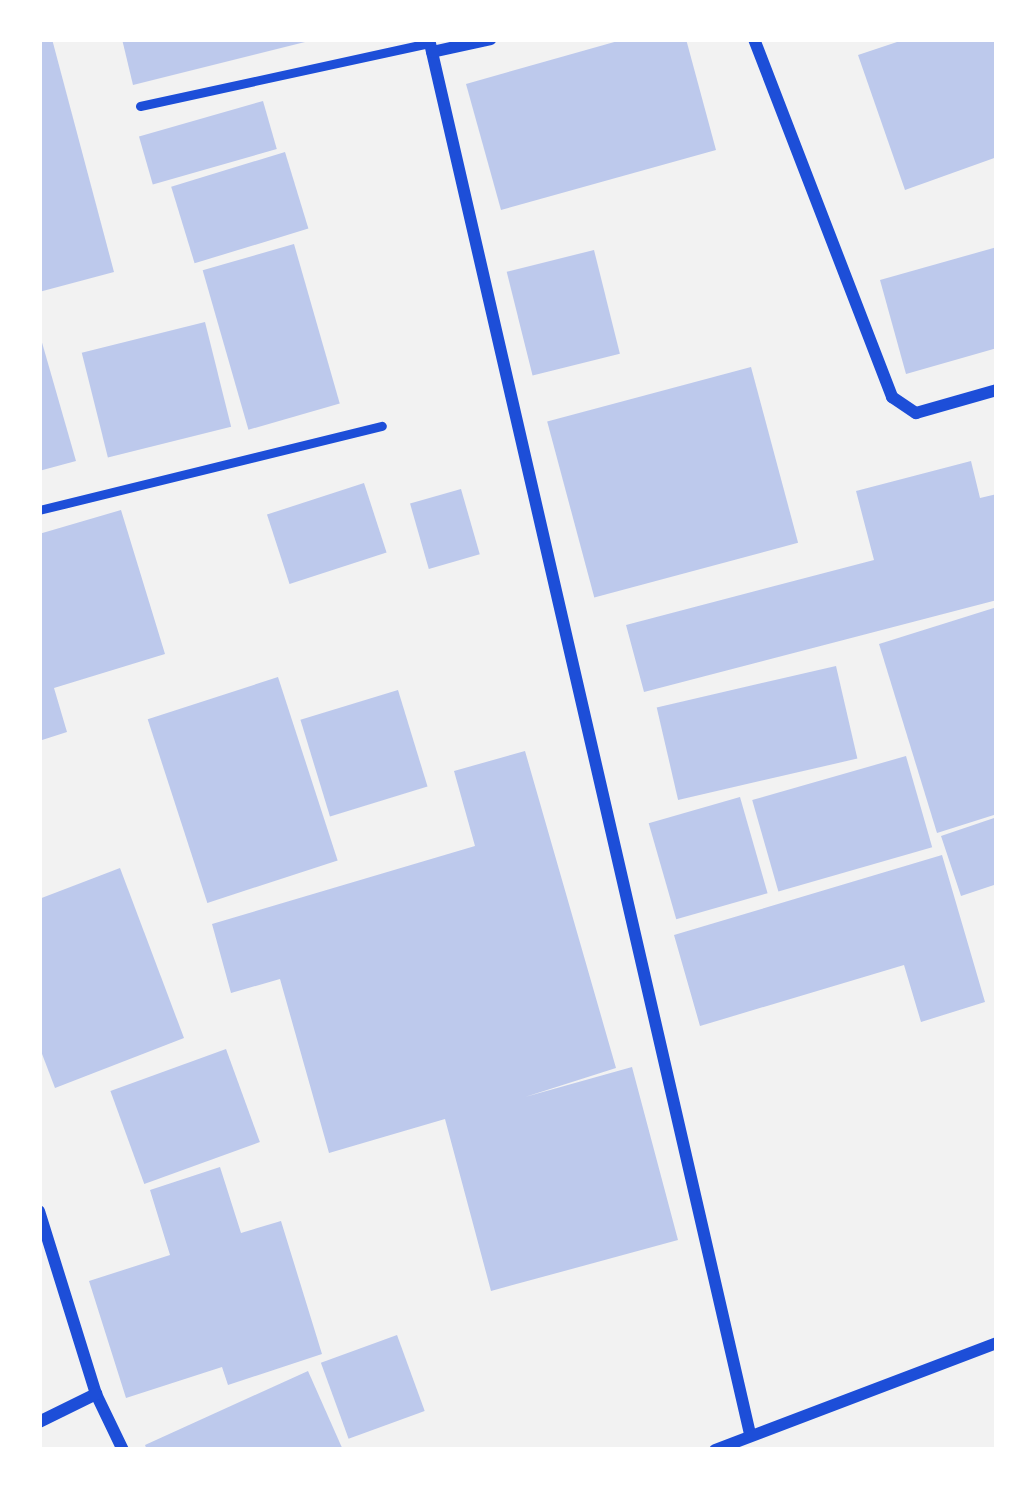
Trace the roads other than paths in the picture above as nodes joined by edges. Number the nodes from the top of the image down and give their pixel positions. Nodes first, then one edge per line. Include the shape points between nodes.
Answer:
1 (490, 39) edge
2 (754, 39) edge
3 (430, 45) edge
4 (140, 106) dead end
5 (997, 390) edge
6 (382, 426) dead end
7 (39, 510) edge
8 (39, 1211) edge
9 (997, 1343) edge
10 (96, 1394) junction
11 (39, 1422) edge
12 (750, 1434) junction
13 (123, 1450) edge
14 (715, 1450) edge

1 - 3 street
2 - 5 street via 892,398 916,413
3 - 4 lane
3 - 12 street
6 - 7 lane
8 - 10 street
9 - 12 street
10 - 11 street
10 - 13 street
12 - 14 street

